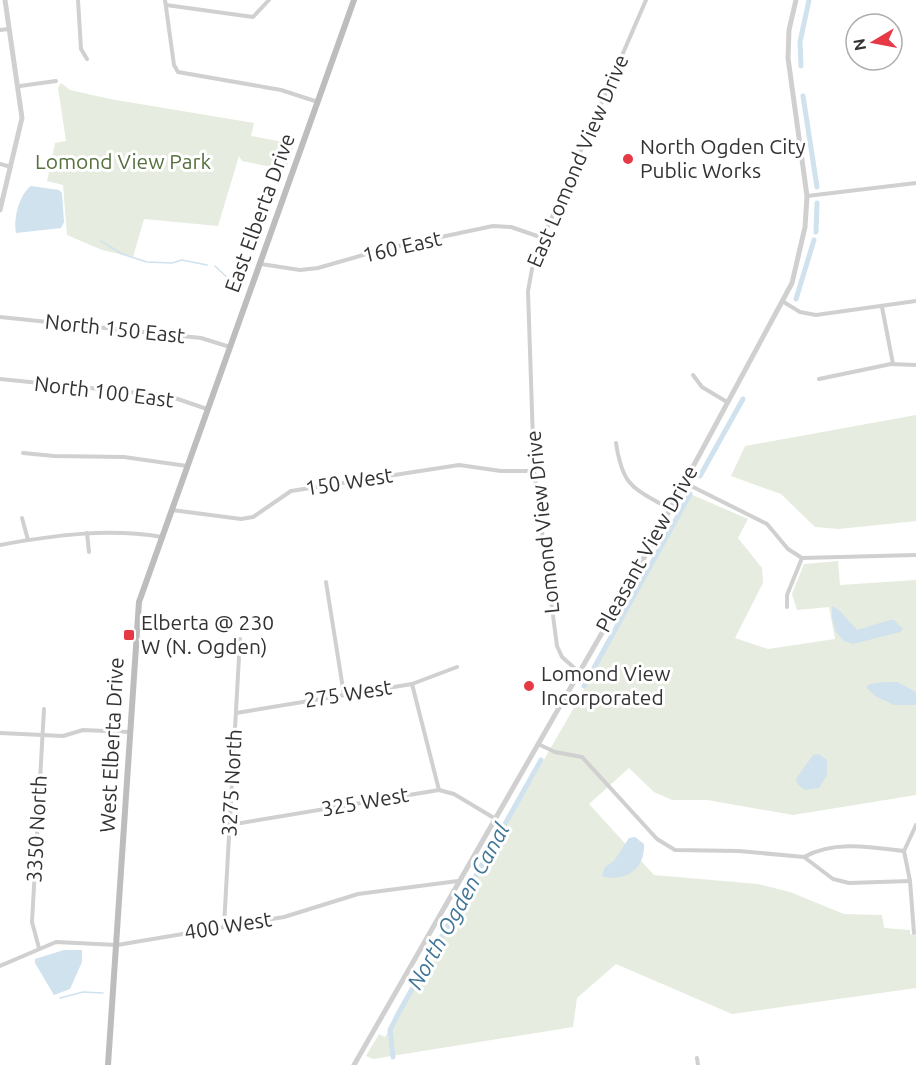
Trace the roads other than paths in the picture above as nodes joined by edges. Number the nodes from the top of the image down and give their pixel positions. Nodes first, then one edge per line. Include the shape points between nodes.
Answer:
1 (5, 0) edge
2 (78, 0) edge
3 (269, 0) edge
4 (354, 0) edge
5 (646, 0) edge
6 (796, 0) edge
7 (165, 2) edge
8 (10, 29) junction
9 (0, 30) edge
10 (87, 59) dead end
11 (56, 81) dead end
12 (20, 86) junction
13 (318, 102) junction
14 (0, 164) edge
15 (11, 167) junction
16 (916, 183) edge
17 (807, 196) junction
18 (0, 210) edge
19 (543, 238) junction
20 (260, 264) junction
21 (782, 301) junction
22 (916, 301) edge
23 (882, 307) junction
24 (0, 316) edge
25 (230, 346) junction
26 (530, 362) joint
27 (893, 364) junction
28 (916, 365) edge
29 (693, 375) dead end
30 (0, 379) edge
31 (819, 380) dead end
32 (727, 402) junction
33 (207, 410) junction
34 (198, 437) joint
35 (616, 443) dead end
36 (23, 453) dead end
37 (188, 466) junction
38 (534, 471) junction
39 (683, 482) junction
40 (669, 509) junction
41 (172, 510) junction
42 (22, 519) dead end
43 (87, 533) junction
44 (163, 537) junction
45 (28, 540) junction
46 (0, 545) edge
47 (89, 552) dead end
48 (916, 555) edge
49 (802, 558) junction
50 (326, 582) dead end
51 (787, 607) dead end
52 (240, 639) dead end
53 (457, 667) dead end
54 (579, 672) junction
55 (412, 684) junction
56 (344, 695) junction
57 (44, 709) dead end
58 (236, 713) junction
59 (129, 732) junction
60 (0, 734) edge
61 (43, 736) junction
62 (537, 744) junction
63 (440, 790) junction
64 (494, 818) junction
65 (229, 825) junction
66 (916, 825) edge
67 (904, 851) junction
68 (804, 857) junction
69 (910, 880) junction
70 (458, 881) junction
71 (224, 926) junction
72 (914, 933) dead end
73 (117, 945) junction
74 (39, 948) junction
75 (0, 966) edge
76 (697, 1058) dead end
77 (108, 1065) edge
78 (354, 1065) edge
79 (698, 1065) edge

1 - 8 street
2 - 10 street via 81,50
3 - 7 street via 254,17
4 - 13 main road, East Elberta Drive
5 - 19 street, East Lomond View Drive
6 - 17 street, Pleasant View Drive via 788,58
7 - 13 street via 178,72 281,90
8 - 9 street
8 - 12 street
11 - 12 street
12 - 15 street via 22,118
13 - 20 main road, East Elberta Drive
14 - 15 street
15 - 18 street
16 - 17 street
17 - 21 street, Pleasant View Drive via 802,245 792,284
19 - 20 street, 160 East via 511,227 493,226 384,249 318,268 300,270
19 - 26 street, East Lomond View Drive via 528,291
20 - 25 main road, East Elberta Drive
21 - 23 street via 800,312 816,315
21 - 32 street, Pleasant View Drive
22 - 23 street
23 - 27 street
24 - 25 street, North 150 East via 201,338
25 - 33 main road, East Elberta Drive
26 - 38 street, Lomond View Drive
27 - 28 street
27 - 31 street
29 - 32 street via 702,387
30 - 33 street, North 100 East via 169,396
32 - 39 street, Pleasant View Drive
33 - 34 main road, East Elberta Drive
34 - 37 main road, West Elberta Drive
35 - 40 street via 622,475 633,487
36 - 37 street via 124,457
37 - 41 main road, West Elberta Drive
38 - 41 street, 150 West via 459,465 291,491 253,517 241,519
38 - 54 street, Lomond View Drive via 557,646 561,657
39 - 40 street, Pleasant View Drive
39 - 49 street via 767,525 788,549
40 - 54 street, Pleasant View Drive
41 - 44 main road, West Elberta Drive
42 - 45 street
43 - 44 street via 131,532
43 - 45 street
43 - 47 street
44 - 59 main road, West Elberta Drive via 139,602
45 - 46 street
48 - 49 street
49 - 51 street via 787,595
50 - 56 street
52 - 58 street, 3275 North
53 - 55 street, 275 West
54 - 62 street, Pleasant View Drive
55 - 56 street, 275 West
55 - 63 street
56 - 58 street, 275 West
57 - 61 street, 3350 North
58 - 65 street, 3275 North
59 - 61 street via 83,730
59 - 73 main road, West Elberta Drive
60 - 61 street
61 - 74 street, 3350 North via 32,922
62 - 64 street, Pleasant View Drive
62 - 68 street via 582,758 657,839 675,850
63 - 64 street, 325 West
63 - 65 street, 325 West
64 - 70 street, Pleasant View Drive
65 - 71 street, 3275 North
66 - 67 street
67 - 68 street via 860,845 814,851
67 - 69 street
68 - 69 street via 833,879 849,883
69 - 72 street
70 - 71 street, 400 West via 358,894 284,917
70 - 78 street, Pleasant View Drive
71 - 73 street, 400 West
73 - 74 street, 400 West via 70,941
73 - 77 main road, West Elberta Drive
74 - 75 street, 400 West
76 - 79 street

